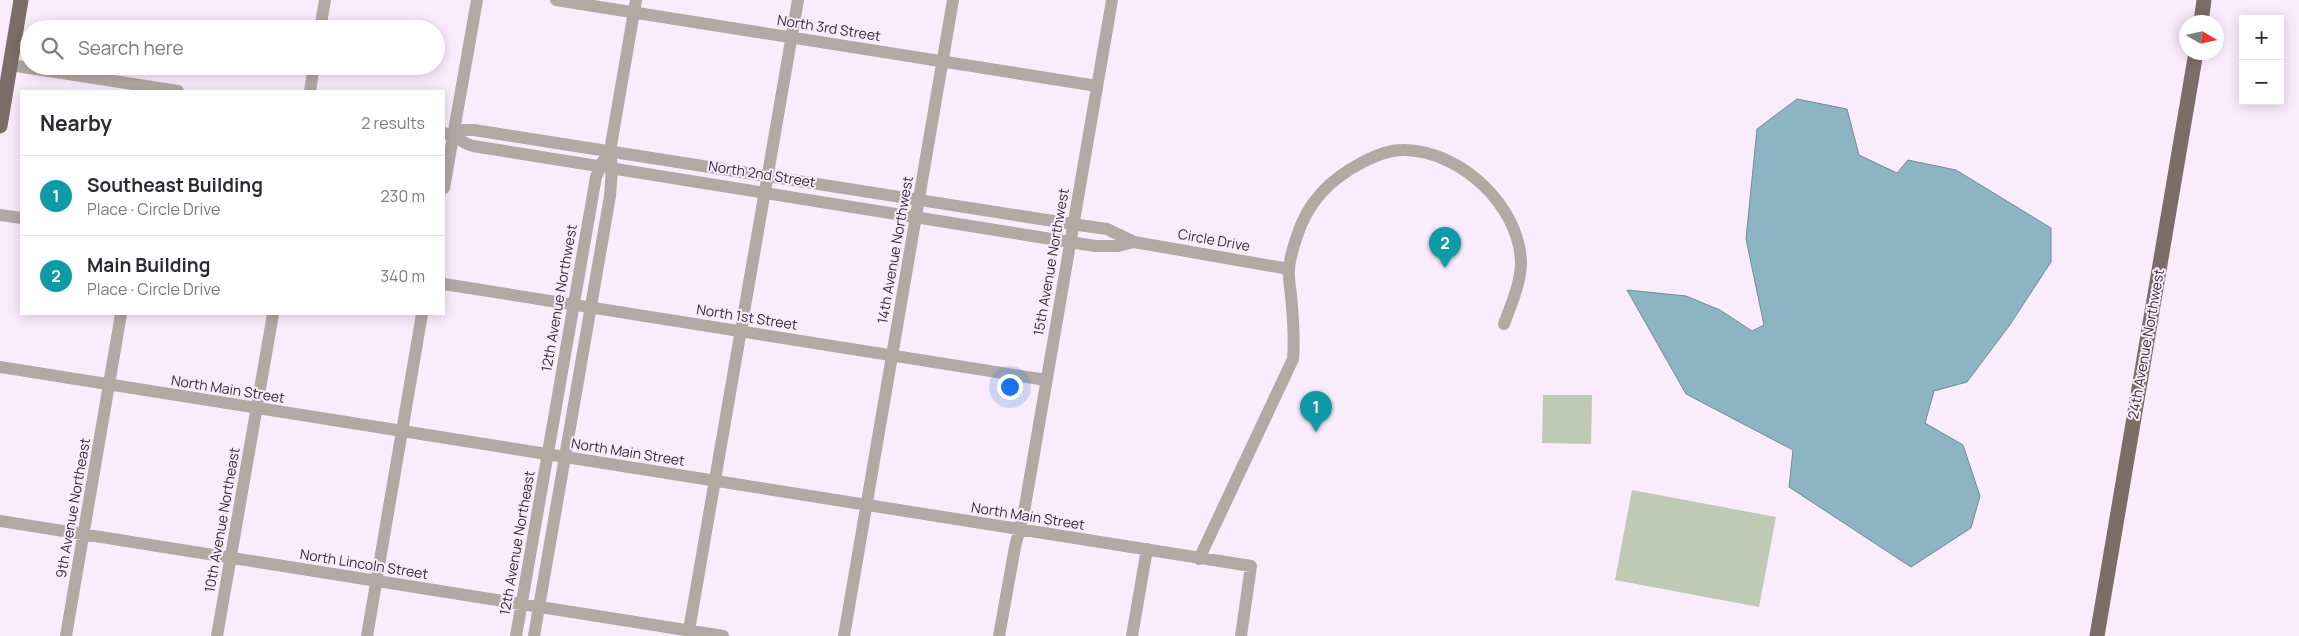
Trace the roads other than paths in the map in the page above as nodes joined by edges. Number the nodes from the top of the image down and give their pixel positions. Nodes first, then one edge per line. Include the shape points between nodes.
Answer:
1 (21, 0) edge
2 (325, 0) edge
3 (477, 0) edge
4 (556, 0) edge
5 (798, 0) edge
6 (953, 0) edge
7 (1112, 0) edge
8 (2204, 0) edge
9 (634, 6) edge
10 (2202, 15) edge
11 (322, 20) edge
12 (791, 38) junction
13 (2195, 60) edge
14 (942, 61) junction
15 (5, 64) edge
16 (20, 67) edge
17 (70, 75) edge
18 (313, 75) edge
19 (1097, 86) junction
20 (158, 90) edge
21 (310, 90) edge
22 (0, 126) edge
23 (448, 134) edge
24 (610, 151) junction
25 (605, 168) junction
26 (445, 174) edge
27 (767, 175) junction
28 (764, 192) junction
29 (919, 200) junction
30 (0, 215) edge
31 (916, 216) junction
32 (20, 218) edge
33 (1072, 224) junction
34 (1070, 241) junction
35 (1134, 242) junction
36 (1289, 268) junction
37 (445, 284) edge
38 (573, 304) junction
39 (591, 307) junction
40 (121, 315) edge
41 (273, 315) edge
42 (422, 315) edge
43 (1504, 324) dead end
44 (740, 330) junction
45 (892, 355) junction
46 (0, 367) edge
47 (1046, 380) junction
48 (109, 385) junction
49 (256, 408) junction
50 (402, 431) junction
51 (548, 454) junction
52 (564, 457) junction
53 (713, 480) junction
54 (866, 505) junction
55 (0, 521) edge
56 (1020, 530) junction
57 (84, 534) junction
58 (1147, 549) junction
59 (230, 558) junction
60 (1199, 559) junction
61 (376, 581) junction
62 (522, 604) junction
63 (539, 606) junction
64 (688, 633) edge
65 (66, 636) edge
66 (217, 636) edge
67 (366, 636) edge
68 (516, 636) edge
69 (534, 636) edge
70 (723, 636) edge
71 (844, 636) edge
72 (999, 636) edge
73 (1132, 636) edge
74 (1241, 636) edge
75 (2097, 636) edge

1 - 15 main road
2 - 11 street
3 - 23 street
4 - 9 street, North 3rd Street
5 - 12 street
6 - 14 street, 14th Avenue Northwest
7 - 19 street, 15th Avenue Northwest
8 - 10 main road
9 - 12 street, North 3rd Street
9 - 24 street, 12th Avenue Northwest
12 - 14 street, North 3rd Street
12 - 27 street
13 - 75 main road, 24th Avenue Northwest
14 - 19 street, North 3rd Street
14 - 29 street, 14th Avenue Northwest
15 - 16 street
15 - 22 main road
17 - 20 street
18 - 21 street
19 - 33 street, 15th Avenue Northwest
23 - 24 street, North 2nd Street via 474,130
23 - 25 street, North 2nd Street via 473,146
23 - 26 street
24 - 25 street, 12th Avenue Northwest
24 - 27 street, North 2nd Street
25 - 28 street, North 2nd Street
25 - 38 street, 12th Avenue Northwest
25 - 39 street via 610,196
27 - 28 street
27 - 29 street, North 2nd Street
28 - 31 street, North 2nd Street
28 - 44 street
29 - 31 street, 14th Avenue Northwest
29 - 33 street, North 2nd Street
30 - 32 street
31 - 34 street, North 2nd Street
31 - 45 street, 14th Avenue Northwest
33 - 34 street, 15th Avenue Northwest
33 - 35 street, Circle Drive via 1107,229
34 - 35 street, Circle Drive via 1104,247
34 - 47 street, 15th Avenue Northwest
35 - 36 street, Circle Drive
36 - 43 street via 1296,237 1307,212 1342,172 1378,155 1406,150 1422,152 1475,178 1487,188 1509,219 1520,249 1521,265
36 - 60 street via 1295,342 1293,359
37 - 38 street, North 1st Street
38 - 39 street, North 1st Street
38 - 51 street, 12th Avenue Northwest
39 - 44 street, North 1st Street
39 - 52 street
40 - 48 street, 9th Avenue Northeast
41 - 49 street, 10th Avenue Northeast
42 - 50 street
44 - 45 street, North 1st Street
44 - 53 street
45 - 47 street, North 1st Street
45 - 54 street, 14th Avenue Northwest
46 - 48 street, North Main Street
47 - 56 street, 15th Avenue Northwest
48 - 49 street, North Main Street
48 - 57 street, 9th Avenue Northeast
49 - 50 street, North Main Street
49 - 59 street, 10th Avenue Northeast
50 - 51 street, North Main Street
50 - 61 street
51 - 52 street, North Main Street
51 - 62 street, 12th Avenue Northeast
52 - 53 street, North Main Street
52 - 63 street
53 - 54 street, North Main Street
53 - 64 street
54 - 56 street, North Main Street
54 - 71 street, 14th Avenue Northwest
55 - 57 street, North Lincoln Street
56 - 58 street, North Main Street
56 - 72 street, 15th Avenue Northwest
57 - 59 street, North Lincoln Street
57 - 65 street, 9th Avenue Northeast
58 - 60 street, North Main Street
58 - 73 street
59 - 61 street, North Lincoln Street
59 - 66 street, 10th Avenue Northeast
60 - 74 street, North Main Street via 1251,566
61 - 62 street, North Lincoln Street
61 - 67 street
62 - 63 street, North Lincoln Street
62 - 68 street, 12th Avenue Northeast
63 - 64 street, North Lincoln Street
63 - 69 street
64 - 70 street, North Lincoln Street

